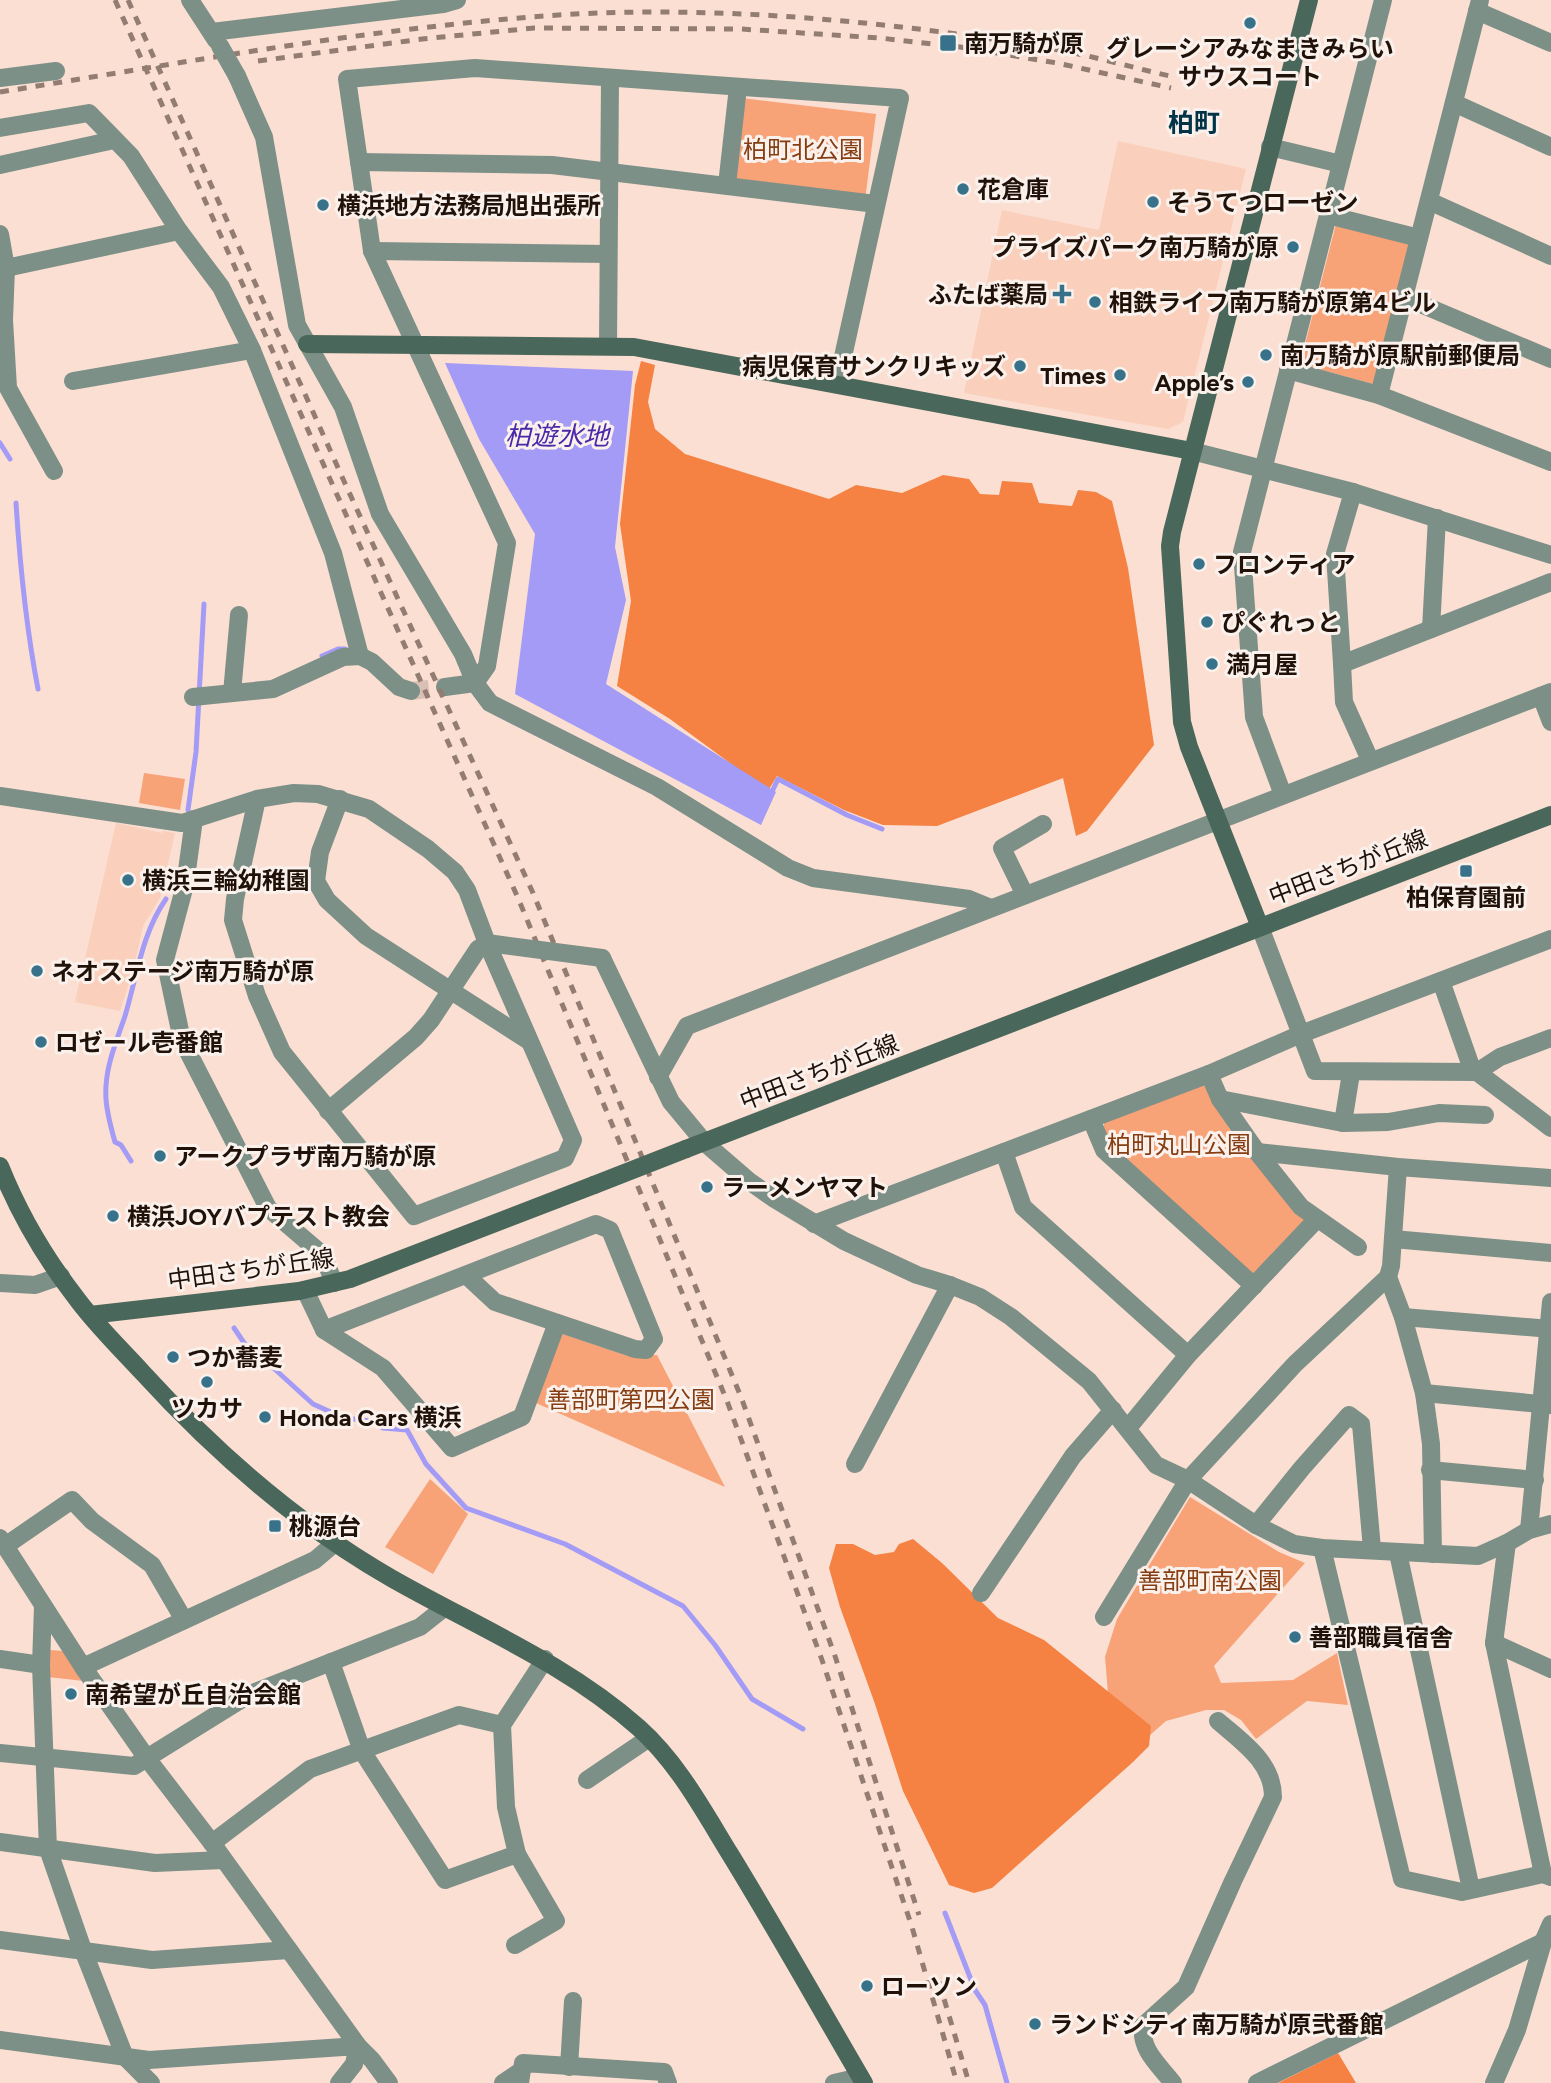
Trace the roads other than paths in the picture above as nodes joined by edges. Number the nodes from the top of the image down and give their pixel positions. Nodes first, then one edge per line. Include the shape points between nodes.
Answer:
1 (190, 0) edge
2 (457, 0) edge
3 (1309, 0) edge
4 (1383, 0) edge
5 (1479, 6) edge
6 (358, 7) edge
7 (216, 39) junction
8 (1551, 43) edge
9 (56, 71) dead end
10 (0, 78) edge
11 (610, 78) junction
12 (738, 87) junction
13 (1454, 103) junction
14 (0, 128) edge
15 (114, 140) junction
16 (1270, 147) junction
17 (1551, 147) edge
18 (359, 162) junction
19 (1341, 164) junction
20 (0, 165) edge
21 (609, 172) junction
22 (727, 185) junction
23 (1429, 201) junction
24 (876, 204) junction
25 (1328, 215) junction
26 (179, 231) junction
27 (0, 234) edge
28 (1419, 238) junction
29 (372, 251) junction
30 (608, 254) junction
31 (1551, 256) edge
32 (6, 268) junction
33 (1404, 298) junction
34 (307, 344) junction
35 (414, 344) junction
36 (608, 346) junction
37 (252, 350) junction
38 (1551, 359) edge
39 (1288, 370) junction
40 (73, 381) dead end
41 (837, 384) junction
42 (1379, 395) junction
43 (1192, 451) junction
44 (1551, 462) edge
45 (1263, 468) junction
46 (54, 471) dead end
47 (1353, 492) junction
48 (1437, 518) junction
49 (1551, 555) edge
50 (1551, 582) edge
51 (239, 615) dead end
52 (1431, 629) junction
53 (360, 656) junction
54 (1342, 664) junction
55 (475, 682) junction
56 (445, 687) tunnel mouth
57 (411, 691) tunnel mouth
58 (232, 693) junction
59 (1546, 694) edge
60 (198, 697) dead end
61 (1551, 722) edge
62 (1370, 760) junction
63 (1283, 795) junction
64 (0, 796) edge
65 (257, 799) junction
66 (340, 799) junction
67 (1551, 816) edge
68 (194, 820) junction
69 (1218, 821) junction
70 (1043, 824) dead end
71 (1025, 895) junction
72 (991, 908) junction
73 (1260, 927) junction
74 (1551, 939) edge
75 (487, 943) junction
76 (1441, 981) junction
77 (449, 991) junction
78 (1301, 1034) junction
79 (1551, 1038) edge
80 (528, 1041) junction
81 (1475, 1072) junction
82 (1351, 1073) junction
83 (1209, 1074) junction
84 (658, 1077) junction
85 (1220, 1098) junction
86 (328, 1111) junction
87 (1485, 1115) dead end
88 (1091, 1119) junction
89 (1343, 1123) junction
90 (1551, 1128) edge
91 (705, 1143) junction
92 (1256, 1152) junction
93 (1004, 1153) junction
94 (0, 1166) edge
95 (1398, 1167) junction
96 (1551, 1178) edge
97 (1317, 1219) junction
98 (814, 1224) junction
99 (1393, 1239) junction
100 (1358, 1247) dead end
101 (1551, 1253) edge
102 (61, 1276) junction
103 (467, 1276) junction
104 (1388, 1277) junction
105 (0, 1283) edge
106 (334, 1283) junction
107 (950, 1285) junction
108 (1254, 1286) junction
109 (304, 1290) junction
110 (1551, 1302) edge
111 (90, 1315) junction
112 (1403, 1317) junction
113 (557, 1323) junction
114 (1550, 1329) edge
115 (324, 1330) junction
116 (1188, 1356) junction
117 (1424, 1394) junction
118 (1547, 1404) edge
119 (1113, 1410) junction
120 (1128, 1427) junction
121 (855, 1464) dead end
122 (1430, 1469) junction
123 (1188, 1480) junction
124 (1535, 1480) junction
125 (1551, 1524) edge
126 (1256, 1525) junction
127 (1530, 1530) junction
128 (3, 1542) edge
129 (1507, 1543) junction
130 (335, 1544) junction
131 (1322, 1548) junction
132 (1372, 1549) junction
133 (1398, 1553) junction
134 (1433, 1554) junction
135 (981, 1593) dead end
136 (43, 1606) junction
137 (444, 1608) junction
138 (1104, 1617) dead end
139 (184, 1620) junction
140 (1494, 1643) junction
141 (0, 1659) edge
142 (545, 1659) junction
143 (331, 1662) junction
144 (41, 1665) junction
145 (83, 1667) junction
146 (1551, 1670) edge
147 (1218, 1721) dead end
148 (502, 1725) junction
149 (649, 1738) junction
150 (362, 1751) junction
151 (0, 1753) edge
152 (146, 1758) junction
153 (44, 1759) junction
154 (587, 1780) dead end
155 (0, 1842) edge
156 (212, 1843) junction
157 (47, 1849) junction
158 (517, 1854) junction
159 (223, 1860) junction
160 (1547, 1876) edge
161 (1471, 1889) junction
162 (1551, 1924) edge
163 (0, 1940) edge
164 (1543, 1942) junction
165 (515, 1945) dead end
166 (83, 1950) junction
167 (289, 1951) junction
168 (573, 2001) dead end
169 (0, 2040) edge
170 (358, 2046) junction
171 (125, 2057) junction
172 (569, 2067) junction
173 (521, 2077) edge
174 (862, 2080) edge
175 (151, 2083) edge
176 (339, 2083) edge
177 (389, 2083) edge
178 (503, 2083) edge
179 (668, 2083) edge
180 (834, 2083) edge
181 (1172, 2083) edge
182 (1257, 2083) edge
183 (1494, 2083) edge

1 - 7 street
2 - 6 street
3 - 16 street
4 - 19 street
5 - 8 street
5 - 13 street
6 - 7 street
7 - 34 street, bridge via 264,137 297,325
9 - 10 street
11 - 12 street
11 - 18 street via 475,68 348,79
11 - 21 street
12 - 22 street
12 - 24 street via 900,98
13 - 17 street
13 - 23 street
14 - 15 street via 89,113
15 - 20 street
15 - 26 street via 131,156
16 - 19 street
16 - 43 street
18 - 21 street via 552,165
18 - 29 street
19 - 25 street
21 - 22 street
21 - 30 street
22 - 24 street
23 - 28 street
23 - 31 street
24 - 41 street
25 - 28 street
25 - 39 street
26 - 32 street
26 - 37 street via 221,287
27 - 32 street
28 - 33 street
29 - 30 street
29 - 35 street
30 - 36 street
32 - 46 street via 8,388
33 - 38 street
33 - 42 street
34 - 35 street
34 - 55 street via 343,407 380,514
35 - 36 street
35 - 55 street via 507,543 487,666
36 - 41 street
37 - 40 street
37 - 53 street via 333,553
39 - 42 street
39 - 45 street
41 - 43 street
42 - 44 street
43 - 45 street
43 - 69 street via 1170,546 1182,722
45 - 47 street
45 - 63 street via 1241,552 1254,717
47 - 48 street
47 - 54 street via 1335,554
48 - 49 street
48 - 52 street
50 - 52 street
51 - 58 street
52 - 54 street
53 - 57 street
53 - 58 street via 343,657 273,689
54 - 62 street via 1344,702
55 - 56 street
55 - 72 street via 490,703 657,787 788,868 813,878 969,899
58 - 60 street
59 - 61 street
59 - 62 street
62 - 63 street
63 - 69 street
64 - 68 street via 182,823
65 - 66 street via 294,793
65 - 68 street
65 - 86 street via 233,920 257,996 282,1052
66 - 75 street via 369,809 455,872 467,890
66 - 77 street via 320,852 316,881 327,900 366,936
67 - 73 street, 中田さちが丘線
68 - 106 street via 185,885 166,960 182,1040 268,1208 323,1255
69 - 71 street
69 - 73 street
70 - 71 street via 1002,848
71 - 72 street
72 - 84 street via 687,1026
73 - 78 street
73 - 91 street, 中田さちが丘線
74 - 76 street
75 - 77 street
75 - 80 street
75 - 84 street, bridge via 602,958
76 - 78 street
76 - 81 street
77 - 80 street
77 - 86 street via 415,1037
78 - 82 street via 1315,1071
78 - 83 street
79 - 81 street
80 - 86 street via 573,1140 565,1158 414,1216
81 - 82 street
81 - 90 street
82 - 89 street
83 - 85 street
83 - 88 street
84 - 91 street via 671,1102
85 - 89 street
85 - 92 street
87 - 89 street via 1439,1113 1388,1122
88 - 93 street
88 - 108 street via 1104,1150
91 - 98 street via 749,1181
91 - 106 street, 中田さちが丘線, bridge
92 - 95 street
92 - 97 street via 1301,1207
93 - 98 street
93 - 116 street via 1023,1207
94 - 102 street via 30,1228
95 - 96 street
95 - 99 street
97 - 100 street
97 - 108 street
98 - 107 street via 917,1275
99 - 101 street
99 - 104 street
102 - 105 street via 35,1284
102 - 111 street
103 - 113 street via 495,1302
103 - 113 street via 596,1224 610,1230 654,1339 646,1350 635,1349
103 - 115 street
104 - 112 street
104 - 123 street via 1295,1364
106 - 109 street, 中田さちが丘線
107 - 119 street via 1011,1317 1089,1381
107 - 121 street
108 - 116 street
109 - 111 street, 中田さちが丘線
109 - 115 street
110 - 114 street
111 - 130 street via 174,1407 237,1467
112 - 114 street
112 - 117 street
113 - 115 street via 522,1417 452,1448 383,1368
114 - 118 street
116 - 120 street
117 - 118 street
117 - 122 street
118 - 124 street
119 - 120 street
119 - 135 street via 1073,1457
120 - 123 street via 1156,1465
122 - 124 street
122 - 134 street
123 - 126 street
123 - 138 street
124 - 127 street
125 - 127 street
126 - 131 street via 1294,1544
126 - 132 street via 1349,1415 1361,1424
127 - 129 street
128 - 136 street
128 - 139 street via 72,1500 92,1521 152,1564
129 - 134 street via 1478,1556
129 - 140 street
130 - 137 street
130 - 139 street via 315,1560
131 - 132 street
131 - 161 street via 1402,1879 1462,1892
132 - 133 street
133 - 134 street
133 - 161 street
136 - 144 street
136 - 145 street
137 - 142 street
137 - 143 street via 420,1628
139 - 145 street
140 - 146 street
140 - 160 street
141 - 144 street
142 - 148 street
142 - 149 street via 606,1699
143 - 150 street
143 - 152 street via 250,1694
144 - 153 street
145 - 152 street
147 - 181 street via 1259,1757 1273,1786 1273,1797 1186,1987 1143,2026 1145,2047
148 - 150 street via 458,1715
148 - 158 street via 506,1807
149 - 154 street
149 - 174 street via 682,1777
150 - 156 street via 310,1769
150 - 158 street via 445,1880
151 - 153 street
152 - 153 street via 134,1766
152 - 156 street
153 - 157 street
155 - 157 street
156 - 159 street
157 - 159 street via 155,1863
157 - 166 street
158 - 165 street via 556,1922
159 - 167 street
160 - 161 street
162 - 164 street
163 - 166 street
164 - 182 street
164 - 183 street via 1517,2030
166 - 167 street via 152,1960
166 - 171 street
167 - 170 street
168 - 172 street
169 - 171 street
170 - 171 street via 149,2060
170 - 176 street via 354,2064
170 - 177 street
171 - 175 street
172 - 173 street via 523,2063
172 - 179 street via 664,2072
173 - 178 street
174 - 180 street

